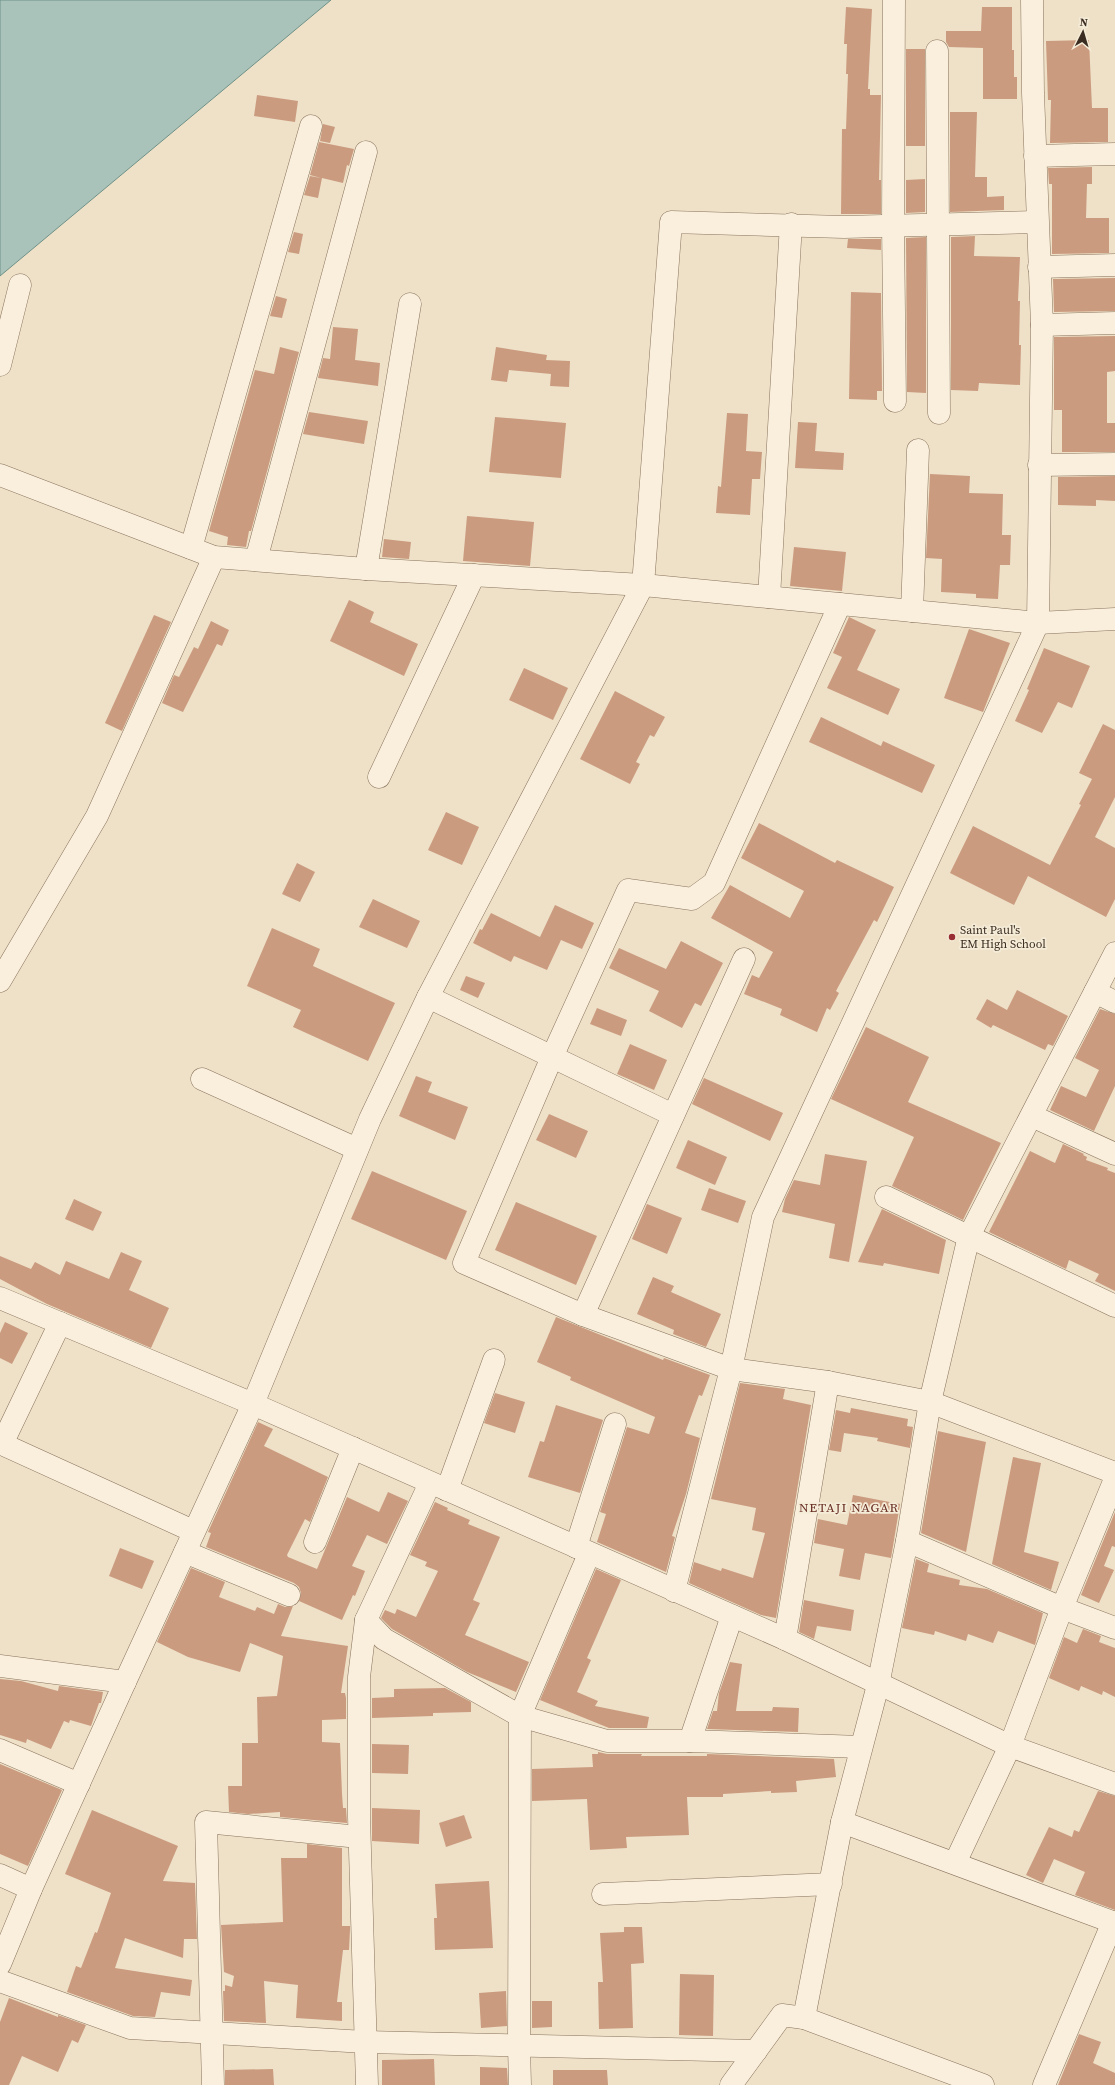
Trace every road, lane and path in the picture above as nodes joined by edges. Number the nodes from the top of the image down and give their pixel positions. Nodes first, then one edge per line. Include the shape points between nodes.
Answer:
1 (894, 0) edge
2 (1032, 0) edge
3 (937, 51) dead end
4 (311, 126) dead end
5 (366, 152) dead end
6 (1115, 154) edge
7 (1035, 156) junction
8 (1037, 222) junction
9 (791, 224) junction
10 (938, 224) junction
11 (893, 225) junction
12 (1115, 265) edge
13 (1039, 267) junction
14 (20, 285) dead end
15 (410, 304) dead end
16 (1115, 323) edge
17 (1042, 324) junction
18 (0, 365) edge
19 (895, 401) dead end
20 (939, 413) dead end
21 (918, 450) dead end
22 (1115, 464) edge
23 (1039, 465) junction
24 (0, 475) edge
25 (191, 548) junction
26 (214, 557) junction
27 (256, 560) junction
28 (366, 569) junction
29 (474, 575) junction
30 (643, 585) junction
31 (769, 597) junction
32 (840, 604) junction
33 (912, 611) junction
34 (1115, 620) edge
35 (1038, 623) junction
36 (379, 777) dead end
37 (1115, 953) edge
38 (744, 959) dead end
39 (0, 981) edge
40 (1095, 992) junction
41 (428, 997) junction
42 (1115, 1002) edge
43 (552, 1057) junction
44 (202, 1079) dead end
45 (673, 1115) junction
46 (1032, 1116) junction
47 (357, 1149) junction
48 (1115, 1154) edge
49 (886, 1197) dead end
50 (969, 1236) junction
51 (0, 1298) edge
52 (1115, 1306) edge
53 (583, 1316) junction
54 (60, 1323) junction
55 (494, 1360) dead end
56 (731, 1369) junction
57 (828, 1382) junction
58 (930, 1402) junction
59 (253, 1404) junction
60 (615, 1424) dead end
61 (353, 1448) junction
62 (1115, 1473) edge
63 (1115, 1479) edge
64 (438, 1486) junction
65 (193, 1531) junction
66 (907, 1541) junction
67 (315, 1542) dead end
68 (583, 1550) junction
69 (185, 1552) junction
70 (674, 1591) junction
71 (289, 1595) dead end
72 (1062, 1608) junction
73 (732, 1616) junction
74 (366, 1620) junction
75 (1115, 1628) edge
76 (785, 1639) junction
77 (0, 1666) edge
78 (125, 1682) junction
79 (878, 1685) junction
80 (520, 1716) junction
81 (690, 1741) junction
82 (1010, 1746) junction
83 (861, 1747) junction
84 (0, 1750) edge
85 (79, 1784) junction
86 (1115, 1784) edge
87 (842, 1822) junction
88 (359, 1837) junction
89 (955, 1864) junction
90 (0, 1875) edge
91 (831, 1884) junction
92 (31, 1889) junction
93 (603, 1894) dead end
94 (1114, 1922) edge
95 (0, 1964) edge
96 (0, 1981) edge
97 (804, 2018) junction
98 (212, 2033) junction
99 (365, 2042) junction
100 (518, 2046) junction
101 (756, 2051) junction
102 (213, 2085) edge
103 (367, 2085) edge
104 (520, 2085) edge
105 (731, 2085) edge
106 (983, 2085) edge
107 (1044, 2085) edge

1 - 11 street
2 - 7 street
3 - 10 street
4 - 25 street
5 - 27 street
6 - 7 street
7 - 8 street
8 - 10 street
8 - 13 street
9 - 11 street via 844,227
9 - 30 street via 671,222
9 - 31 street
10 - 11 street
10 - 20 street
11 - 19 street
12 - 13 street
13 - 17 street
14 - 18 street
15 - 28 street
16 - 17 street
17 - 23 street
21 - 33 street
22 - 23 street
23 - 35 street
24 - 25 street
25 - 26 street
26 - 27 street
26 - 39 street via 97,816
27 - 28 street
28 - 29 street
29 - 30 street
29 - 36 street
30 - 31 street
30 - 41 street
31 - 32 street
32 - 33 street
32 - 43 street via 714,883 692,899 628,890
33 - 35 street
34 - 35 street
35 - 56 street via 763,1217
37 - 40 street
38 - 45 street
40 - 42 street
40 - 46 street
41 - 43 street
41 - 47 street
43 - 45 street
43 - 53 street via 464,1263
44 - 47 street
45 - 53 street
46 - 48 street
46 - 50 street
47 - 59 street
49 - 50 street
50 - 52 street
50 - 58 street
51 - 54 street
53 - 56 street
54 - 59 street
54 - 65 street via 2,1444
55 - 64 street
56 - 57 street
56 - 70 street
57 - 58 street
57 - 76 street
58 - 62 street
58 - 66 street
59 - 61 street
59 - 65 street
60 - 68 street
61 - 64 street
61 - 67 street
63 - 72 street
64 - 68 street
64 - 74 street
65 - 69 street
66 - 72 street
66 - 79 street
68 - 70 street
68 - 80 street
69 - 71 street
69 - 78 street
70 - 73 street
72 - 75 street
72 - 82 street
73 - 76 street
73 - 81 street
74 - 80 street via 384,1640
74 - 88 street via 359,1677
76 - 79 street
77 - 78 street
78 - 85 street
79 - 82 street
79 - 83 street
80 - 81 street via 607,1741
80 - 100 street
81 - 83 street
82 - 86 street
82 - 89 street
83 - 87 street
84 - 85 street
85 - 92 street
87 - 89 street
87 - 91 street
88 - 98 street via 206,1822
88 - 99 street
89 - 94 street
90 - 92 street
91 - 93 street
91 - 97 street
92 - 95 street
94 - 107 street
96 - 98 street via 130,2028
97 - 101 street via 782,2015
97 - 106 street
98 - 99 street
98 - 102 street
99 - 100 street
99 - 103 street
100 - 101 street
100 - 104 street
101 - 105 street

